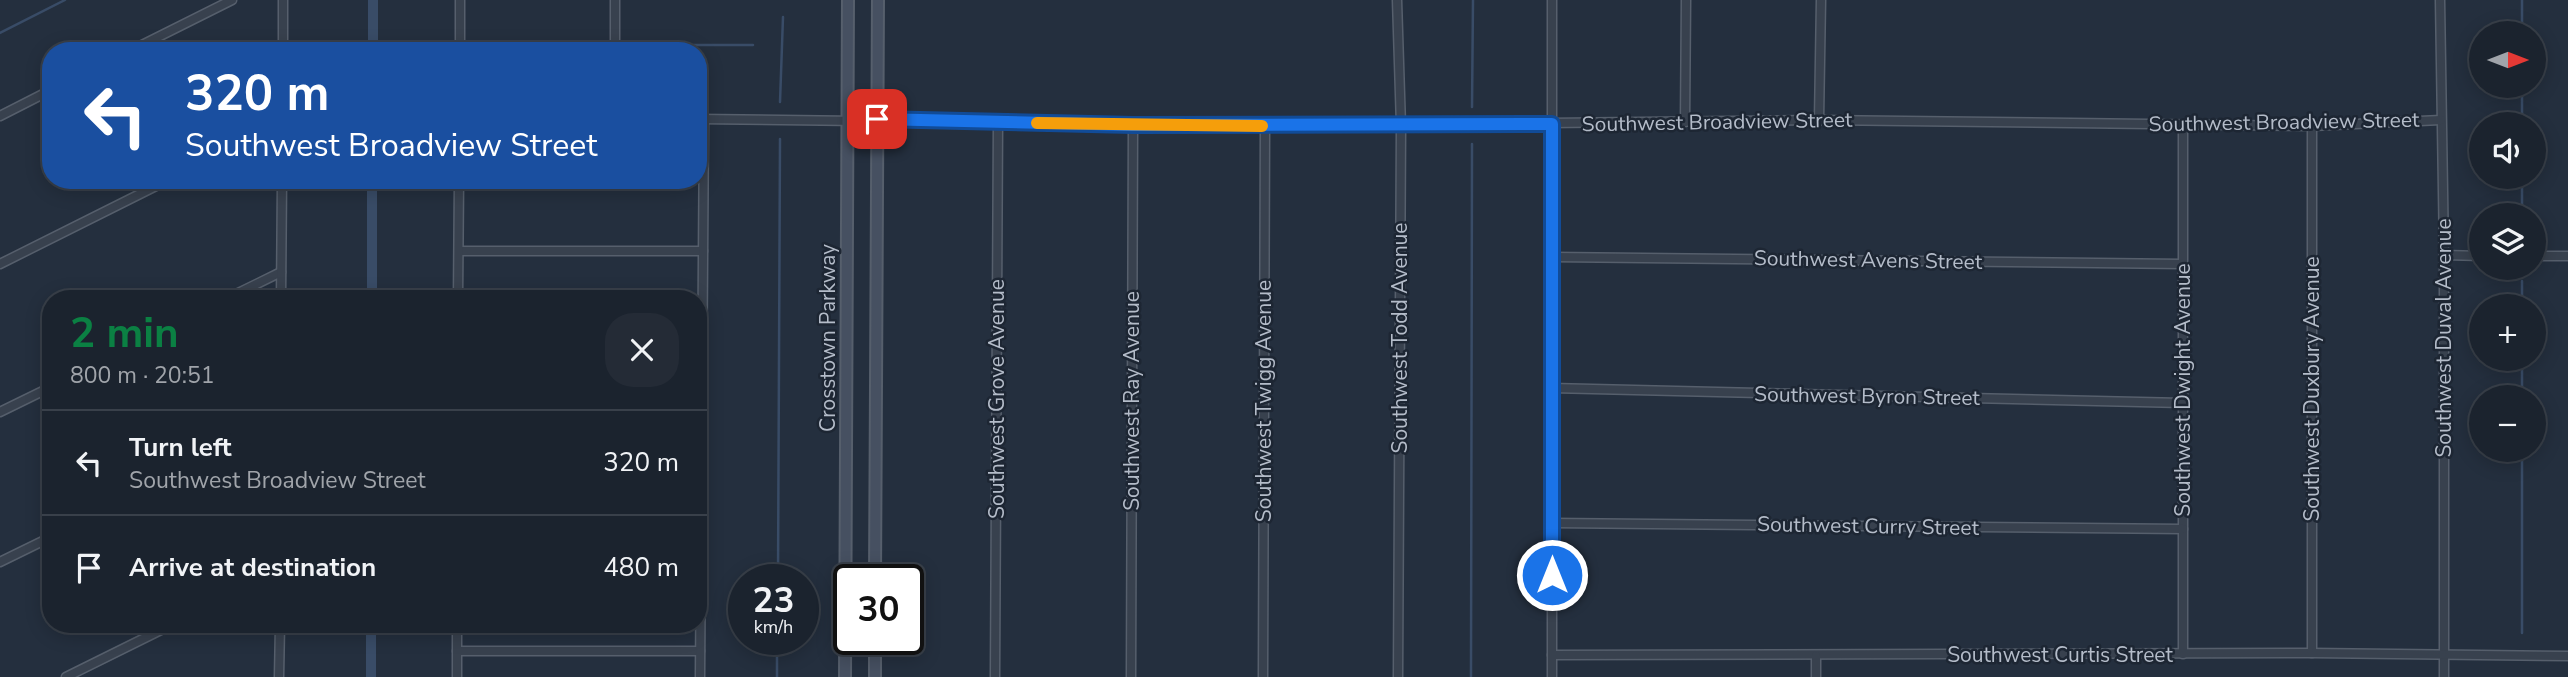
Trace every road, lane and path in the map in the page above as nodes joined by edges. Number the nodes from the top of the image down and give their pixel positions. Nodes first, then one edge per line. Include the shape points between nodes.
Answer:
1 (232, 0) edge
2 (284, 0) edge
3 (460, 0) edge
4 (615, 0) edge
5 (848, 0) edge
6 (878, 0) edge
7 (1397, 0) edge
8 (1552, 0) edge
9 (1686, 0) edge
10 (1821, 0) edge
11 (2440, 0) edge
12 (148, 42) edge
13 (283, 42) edge
14 (460, 42) edge
15 (615, 42) edge
16 (42, 95) edge
17 (0, 116) edge
18 (848, 118) junction
19 (707, 119) edge
20 (877, 119) junction
21 (1819, 120) junction
22 (2441, 120) junction
23 (998, 122) junction
24 (1685, 122) junction
25 (1552, 124) junction
26 (1133, 125) junction
27 (2183, 125) junction
28 (1265, 126) junction
29 (1401, 126) junction
30 (2312, 126) junction
31 (150, 189) edge
32 (282, 189) edge
33 (459, 189) edge
34 (702, 189) edge
35 (459, 251) junction
36 (703, 251) junction
37 (2444, 255) junction
38 (2469, 256) edge
39 (2546, 256) edge
40 (2568, 256) edge
41 (1553, 257) junction
42 (0, 264) edge
43 (2183, 264) junction
44 (281, 272) junction
45 (244, 290) edge
46 (281, 290) edge
47 (458, 290) edge
48 (702, 290) edge
49 (1551, 388) junction
50 (42, 391) edge
51 (2183, 404) junction
52 (0, 412) edge
53 (1552, 523) junction
54 (2183, 529) junction
55 (42, 541) edge
56 (0, 562) edge
57 (875, 564) edge
58 (155, 633) edge
59 (280, 633) edge
60 (457, 633) edge
61 (700, 633) edge
62 (700, 650) junction
63 (457, 651) junction
64 (2312, 653) junction
65 (1552, 654) junction
66 (2183, 654) junction
67 (875, 655) edge
68 (2445, 655) junction
69 (1816, 656) junction
70 (2568, 656) edge
71 (66, 677) edge
72 (279, 677) edge
73 (457, 677) edge
74 (700, 677) edge
75 (845, 677) edge
76 (875, 677) edge
77 (995, 677) edge
78 (1131, 677) edge
79 (1263, 677) edge
80 (1398, 677) edge
81 (1552, 677) edge
82 (1816, 677) edge
83 (2445, 677) edge

1 - 12 street
2 - 13 street
3 - 14 street
4 - 15 street
5 - 18 main road, Crosstown Parkway
6 - 20 main road
7 - 29 street, Southwest Todd Avenue
8 - 25 street
9 - 24 street
10 - 21 street
11 - 22 street, Southwest Duval Avenue
16 - 17 street
18 - 19 street, Southwest Broadview Street
18 - 20 street, Southwest Broadview Street
18 - 75 main road, Crosstown Parkway
20 - 23 street, Southwest Broadview Street
20 - 57 main road
21 - 24 street, Southwest Broadview Street
21 - 27 street, Southwest Broadview Street
22 - 30 street, Southwest Broadview Street
22 - 37 street, Southwest Duval Avenue
23 - 26 street, Southwest Broadview Street
23 - 77 street, Southwest Grove Avenue
24 - 25 street, Southwest Broadview Street
25 - 29 street, Southwest Broadview Street
25 - 41 street
26 - 28 street, Southwest Broadview Street
26 - 78 street, Southwest Ray Avenue
27 - 30 street, Southwest Broadview Street
27 - 43 street, Southwest Dwight Avenue
28 - 29 street, Southwest Broadview Street
28 - 79 street, Southwest Twigg Avenue
29 - 80 street, Southwest Todd Avenue
30 - 64 street, Southwest Duxbury Avenue
31 - 42 street
32 - 44 street
33 - 35 street
34 - 36 street
35 - 36 street
35 - 47 street
36 - 48 street
37 - 38 street
37 - 68 street, Southwest Duval Avenue
39 - 40 street
41 - 43 street, Southwest Avens Street
41 - 49 street
43 - 51 street, Southwest Dwight Avenue
44 - 45 street
44 - 46 street
49 - 51 street, Southwest Byron Street
49 - 53 street
50 - 52 street
51 - 54 street, Southwest Dwight Avenue
53 - 54 street, Southwest Curry Street
53 - 65 street
54 - 66 street, Southwest Dwight Avenue
55 - 56 street
58 - 71 street
59 - 72 street
60 - 63 street
61 - 62 street
62 - 63 street
62 - 74 street
63 - 73 street
64 - 66 street, Southwest Curtis Street
64 - 68 street, Southwest Curtis Street
65 - 69 street, Southwest Curtis Street
65 - 81 street
66 - 69 street, Southwest Curtis Street
67 - 76 main road
68 - 70 street, Southwest Curtis Street
68 - 83 street, Southwest Duval Avenue
69 - 82 street

